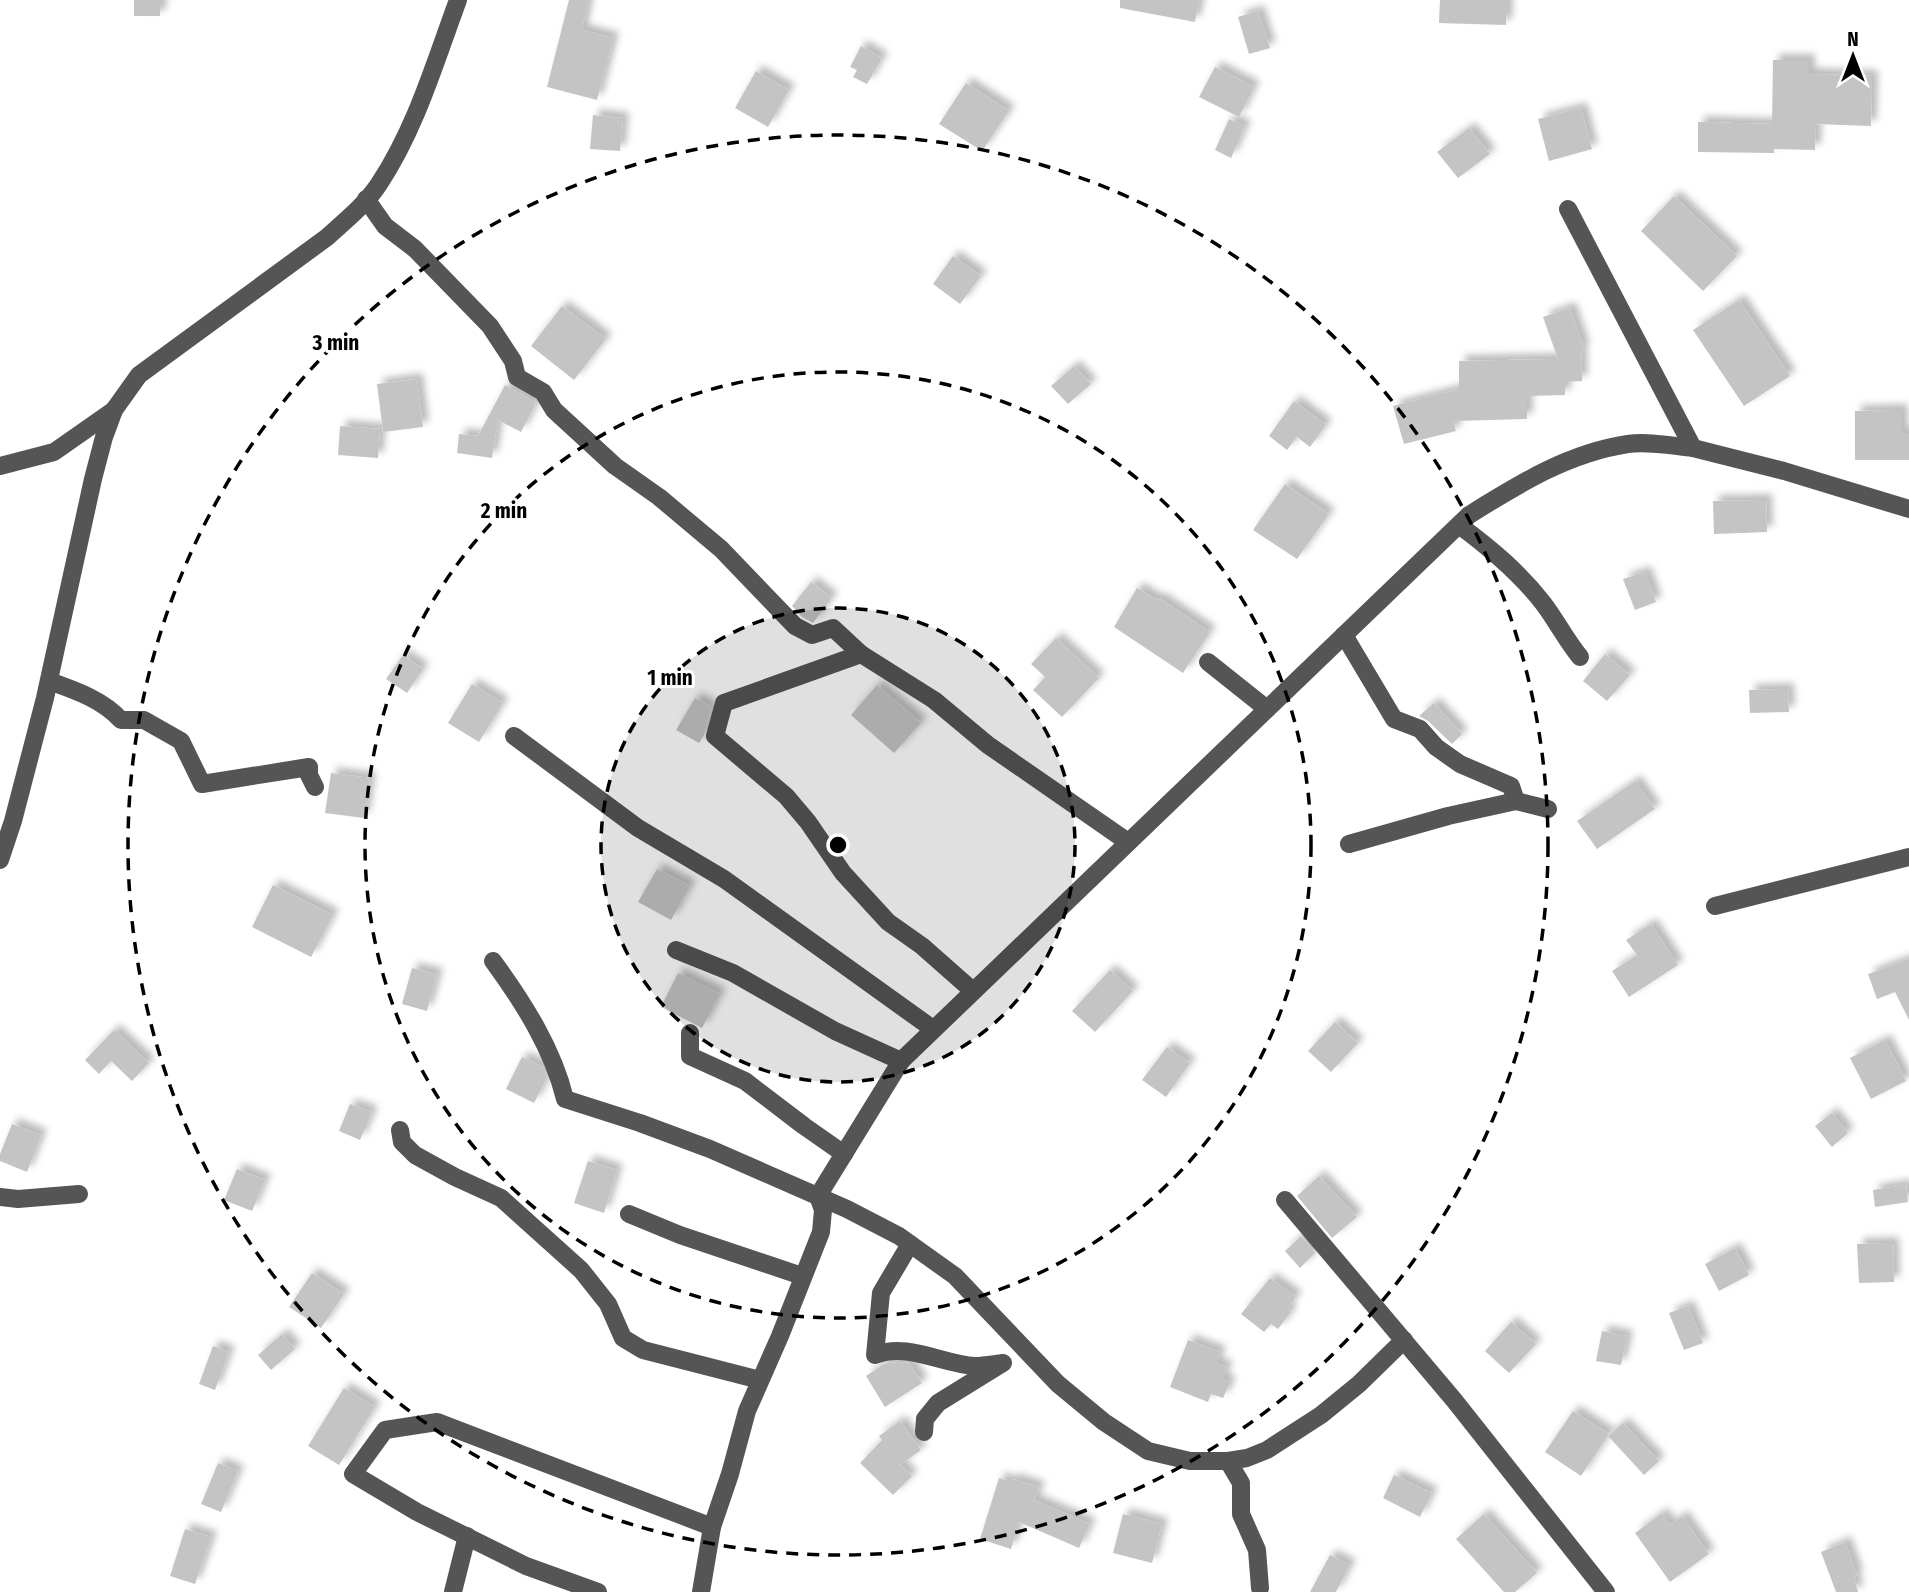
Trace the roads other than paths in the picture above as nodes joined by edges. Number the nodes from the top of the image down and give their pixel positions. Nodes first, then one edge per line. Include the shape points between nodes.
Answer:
1 (457, 0) edge
2 (366, 199) junction
3 (1568, 209) dead end
4 (114, 410) junction
5 (1693, 448) junction
6 (0, 466) edge
7 (1909, 509) edge
8 (1459, 525) junction
9 (1344, 635) junction
10 (860, 654) junction
11 (1580, 657) dead end
12 (1208, 662) dead end
13 (49, 681) junction
14 (1267, 709) junction
15 (513, 736) dead end
16 (315, 787) dead end
17 (1516, 801) junction
18 (1548, 810) dead end
19 (1128, 842) junction
20 (1349, 844) dead end
21 (1909, 857) edge
22 (0, 860) edge
23 (1715, 906) dead end
24 (676, 950) dead end
25 (493, 961) dead end
26 (973, 991) junction
27 (933, 1029) junction
28 (690, 1033) dead end
29 (901, 1061) junction
30 (400, 1130) dead end
31 (844, 1154) junction
32 (79, 1194) dead end
33 (818, 1196) junction
34 (0, 1197) edge
35 (1285, 1200) dead end
36 (629, 1214) dead end
37 (910, 1244) junction
38 (802, 1276) junction
39 (1014, 1340) junction
40 (1404, 1340) junction
41 (1003, 1363) junction
42 (760, 1380) junction
43 (924, 1432) dead end
44 (1228, 1461) junction
45 (712, 1527) junction
46 (467, 1536) junction
47 (1260, 1588) dead end
48 (453, 1592) edge
49 (598, 1592) edge
50 (701, 1592) edge
51 (1606, 1592) edge

1 - 2 street via 414,120 379,185
2 - 4 street via 326,237 139,375
2 - 10 street via 385,226 415,249 490,326 513,361 517,377 543,392 554,410 615,466 721,549 795,626 812,635 833,628
3 - 5 street
4 - 6 street via 54,452
4 - 13 street via 93,479
5 - 7 street
5 - 8 street via 1630,444 1578,455 1522,481
8 - 9 street
8 - 11 street via 1522,579
9 - 14 street
9 - 17 street via 1394,719 1420,729 1460,764 1511,786
10 - 19 street via 934,699 988,745
10 - 26 street via 724,704 715,736 786,796 843,873 888,922
12 - 14 street
13 - 16 street via 88,696 121,720 144,720 181,741 202,784 309,767
13 - 22 street
14 - 19 street
15 - 27 street via 638,828 724,879
17 - 18 street
17 - 20 street
19 - 26 street
21 - 23 street
24 - 29 street via 733,973 835,1031
25 - 33 street via 520,999 559,1076 565,1099 710,1149
26 - 27 street
27 - 29 street
28 - 31 street via 690,1056 745,1081
29 - 31 street
30 - 42 street via 402,1142 415,1155 501,1198 581,1270 608,1304 623,1338 643,1350
31 - 33 street
32 - 34 street
33 - 37 street
33 - 38 street via 821,1232
35 - 40 street
36 - 38 street
37 - 39 street via 955,1276
37 - 41 street via 881,1293 875,1355 886,1350 906,1351 974,1366
38 - 42 street
39 - 41 street
39 - 44 street via 1058,1384 1148,1451 1190,1461
40 - 44 street via 1310,1423 1267,1450
40 - 51 street
41 - 43 street via 938,1403 925,1419
42 - 45 street
44 - 47 street via 1241,1483 1241,1514 1257,1550
45 - 46 street via 436,1422 385,1430 353,1474
45 - 50 street
46 - 48 street
46 - 49 street via 526,1566

